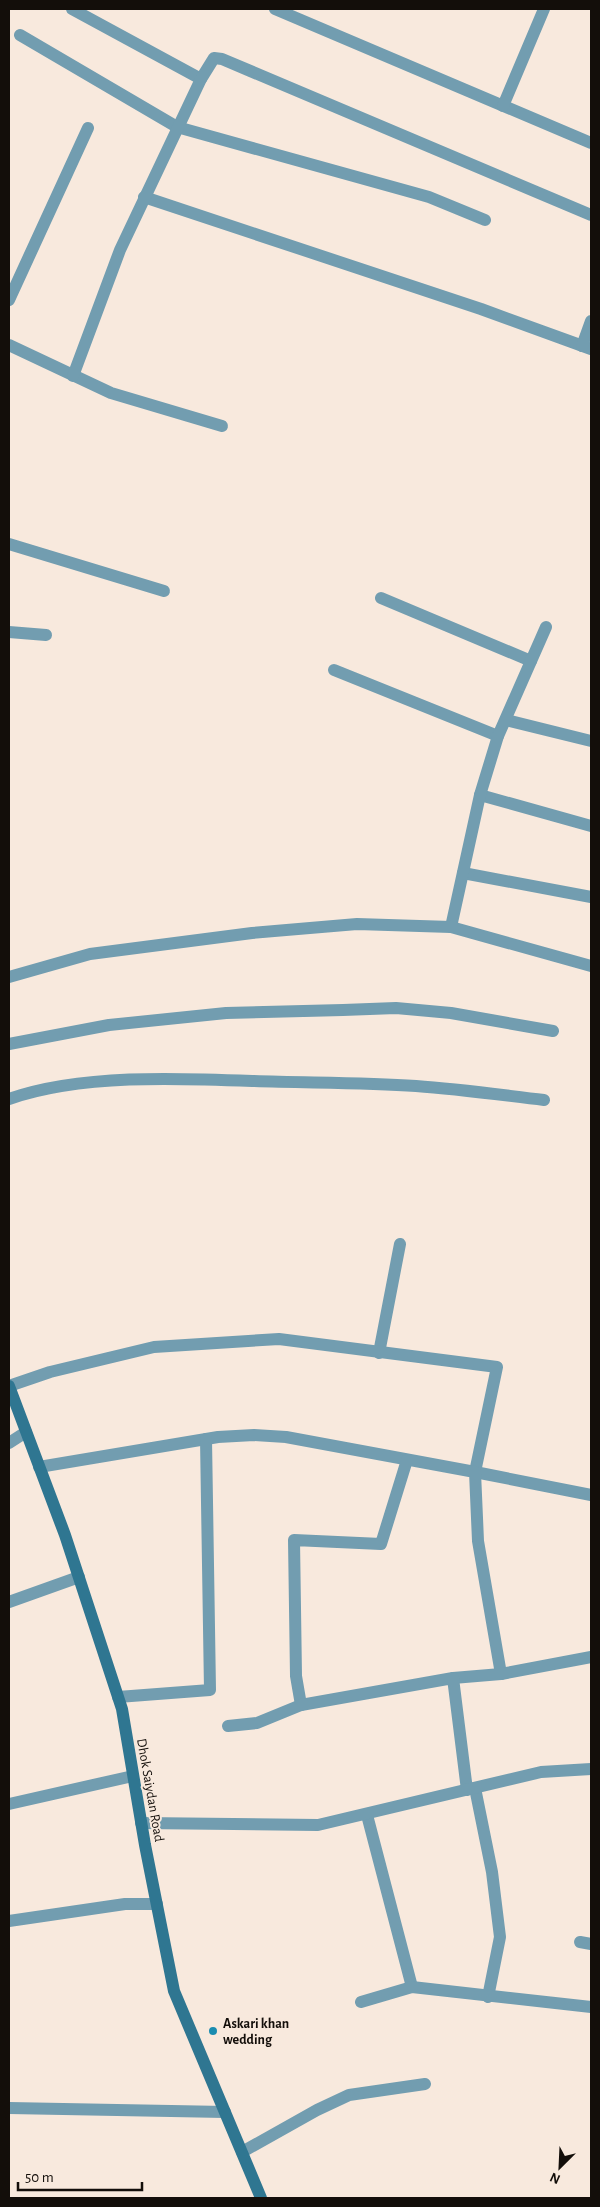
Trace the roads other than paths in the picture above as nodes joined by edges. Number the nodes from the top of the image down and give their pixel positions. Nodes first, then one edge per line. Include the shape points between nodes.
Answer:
1 (72, 9) edge
2 (275, 9) edge
3 (544, 9) edge
4 (20, 36) dead end
5 (201, 79) junction
6 (503, 106) junction
7 (177, 127) junction
8 (88, 128) dead end
9 (591, 143) edge
10 (144, 197) junction
11 (591, 215) edge
12 (485, 220) dead end
13 (9, 300) edge
14 (591, 321) edge
15 (9, 345) edge
16 (586, 347) edge
17 (73, 376) junction
18 (222, 426) dead end
19 (9, 544) edge
20 (164, 590) dead end
21 (381, 598) dead end
22 (546, 627) dead end
23 (9, 632) edge
24 (46, 635) dead end
25 (531, 661) junction
26 (334, 670) dead end
27 (506, 720) junction
28 (498, 736) junction
29 (591, 740) edge
30 (480, 795) junction
31 (591, 826) edge
32 (463, 873) junction
33 (591, 897) edge
34 (452, 928) junction
35 (591, 966) edge
36 (9, 977) edge
37 (553, 1031) dead end
38 (9, 1044) edge
39 (9, 1099) edge
40 (544, 1100) dead end
41 (400, 1244) dead end
42 (379, 1353) junction
43 (9, 1386) edge
44 (26, 1432) junction
45 (206, 1439) junction
46 (9, 1443) edge
47 (407, 1460) junction
48 (39, 1467) junction
49 (475, 1472) junction
50 (591, 1495) edge
51 (79, 1576) junction
52 (9, 1602) edge
53 (591, 1657) edge
54 (501, 1674) junction
55 (453, 1678) junction
56 (118, 1697) junction
57 (301, 1705) junction
58 (228, 1726) dead end
59 (591, 1769) edge
60 (133, 1776) junction
61 (471, 1789) junction
62 (9, 1804) edge
63 (368, 1814) junction
64 (141, 1823) junction
65 (157, 1904) junction
66 (9, 1921) edge
67 (412, 1987) junction
68 (488, 1997) junction
69 (361, 2002) dead end
70 (591, 2007) edge
71 (425, 2084) dead end
72 (9, 2108) edge
73 (225, 2112) junction
74 (242, 2152) junction
75 (261, 2198) edge

1 - 5 street
2 - 6 street
3 - 6 street
4 - 7 street
5 - 7 street
5 - 11 street via 214,58 222,59
6 - 9 street
7 - 10 street
7 - 12 street via 429,197
8 - 13 street
10 - 16 street
10 - 17 street via 120,250
14 - 16 street
15 - 17 street
17 - 18 street via 111,393
19 - 20 street
21 - 25 street
22 - 25 street
23 - 24 street
25 - 27 street
26 - 28 street
27 - 28 street
27 - 29 street
28 - 30 street
30 - 31 street
30 - 32 street
32 - 33 street
32 - 34 street
34 - 35 street
34 - 36 street via 357,924 252,933 90,954
37 - 38 street via 451,1013 396,1008 226,1014 109,1026
39 - 40 street via 26,1093 115,1081 186,1079 415,1086
41 - 42 street
42 - 43 street via 279,1339 154,1348 50,1372
42 - 49 street via 497,1367
43 - 44 main road, Dhok Saiydan Road
44 - 46 street
44 - 48 main road, Dhok Saiydan Road
45 - 47 street via 254,1435 286,1437
45 - 48 street
45 - 56 street via 210,1690
47 - 49 street
47 - 57 street via 381,1544 294,1540 296,1676
48 - 51 main road, Dhok Saiydan Road
49 - 50 street
49 - 54 street via 478,1541
51 - 52 street
51 - 56 main road, Dhok Saiydan Road
53 - 54 street
54 - 55 street
55 - 57 street
55 - 61 street
56 - 60 main road, Dhok Saiydan Road
57 - 58 street via 257,1723
59 - 61 street via 541,1772
60 - 62 street
60 - 64 main road, Dhok Saiydan Road
61 - 63 street
61 - 68 street via 492,1872 500,1937
63 - 64 street via 318,1825
63 - 67 street
64 - 65 main road, Dhok Saiydan Road
65 - 66 street via 125,1904
65 - 73 main road, Dhok Saiydan Road via 174,1991
67 - 68 street
67 - 69 street
68 - 70 street
71 - 74 street via 349,2095
72 - 73 street
73 - 74 main road, Dhok Saiydan Road
74 - 75 main road, Dhok Saiydan Road

